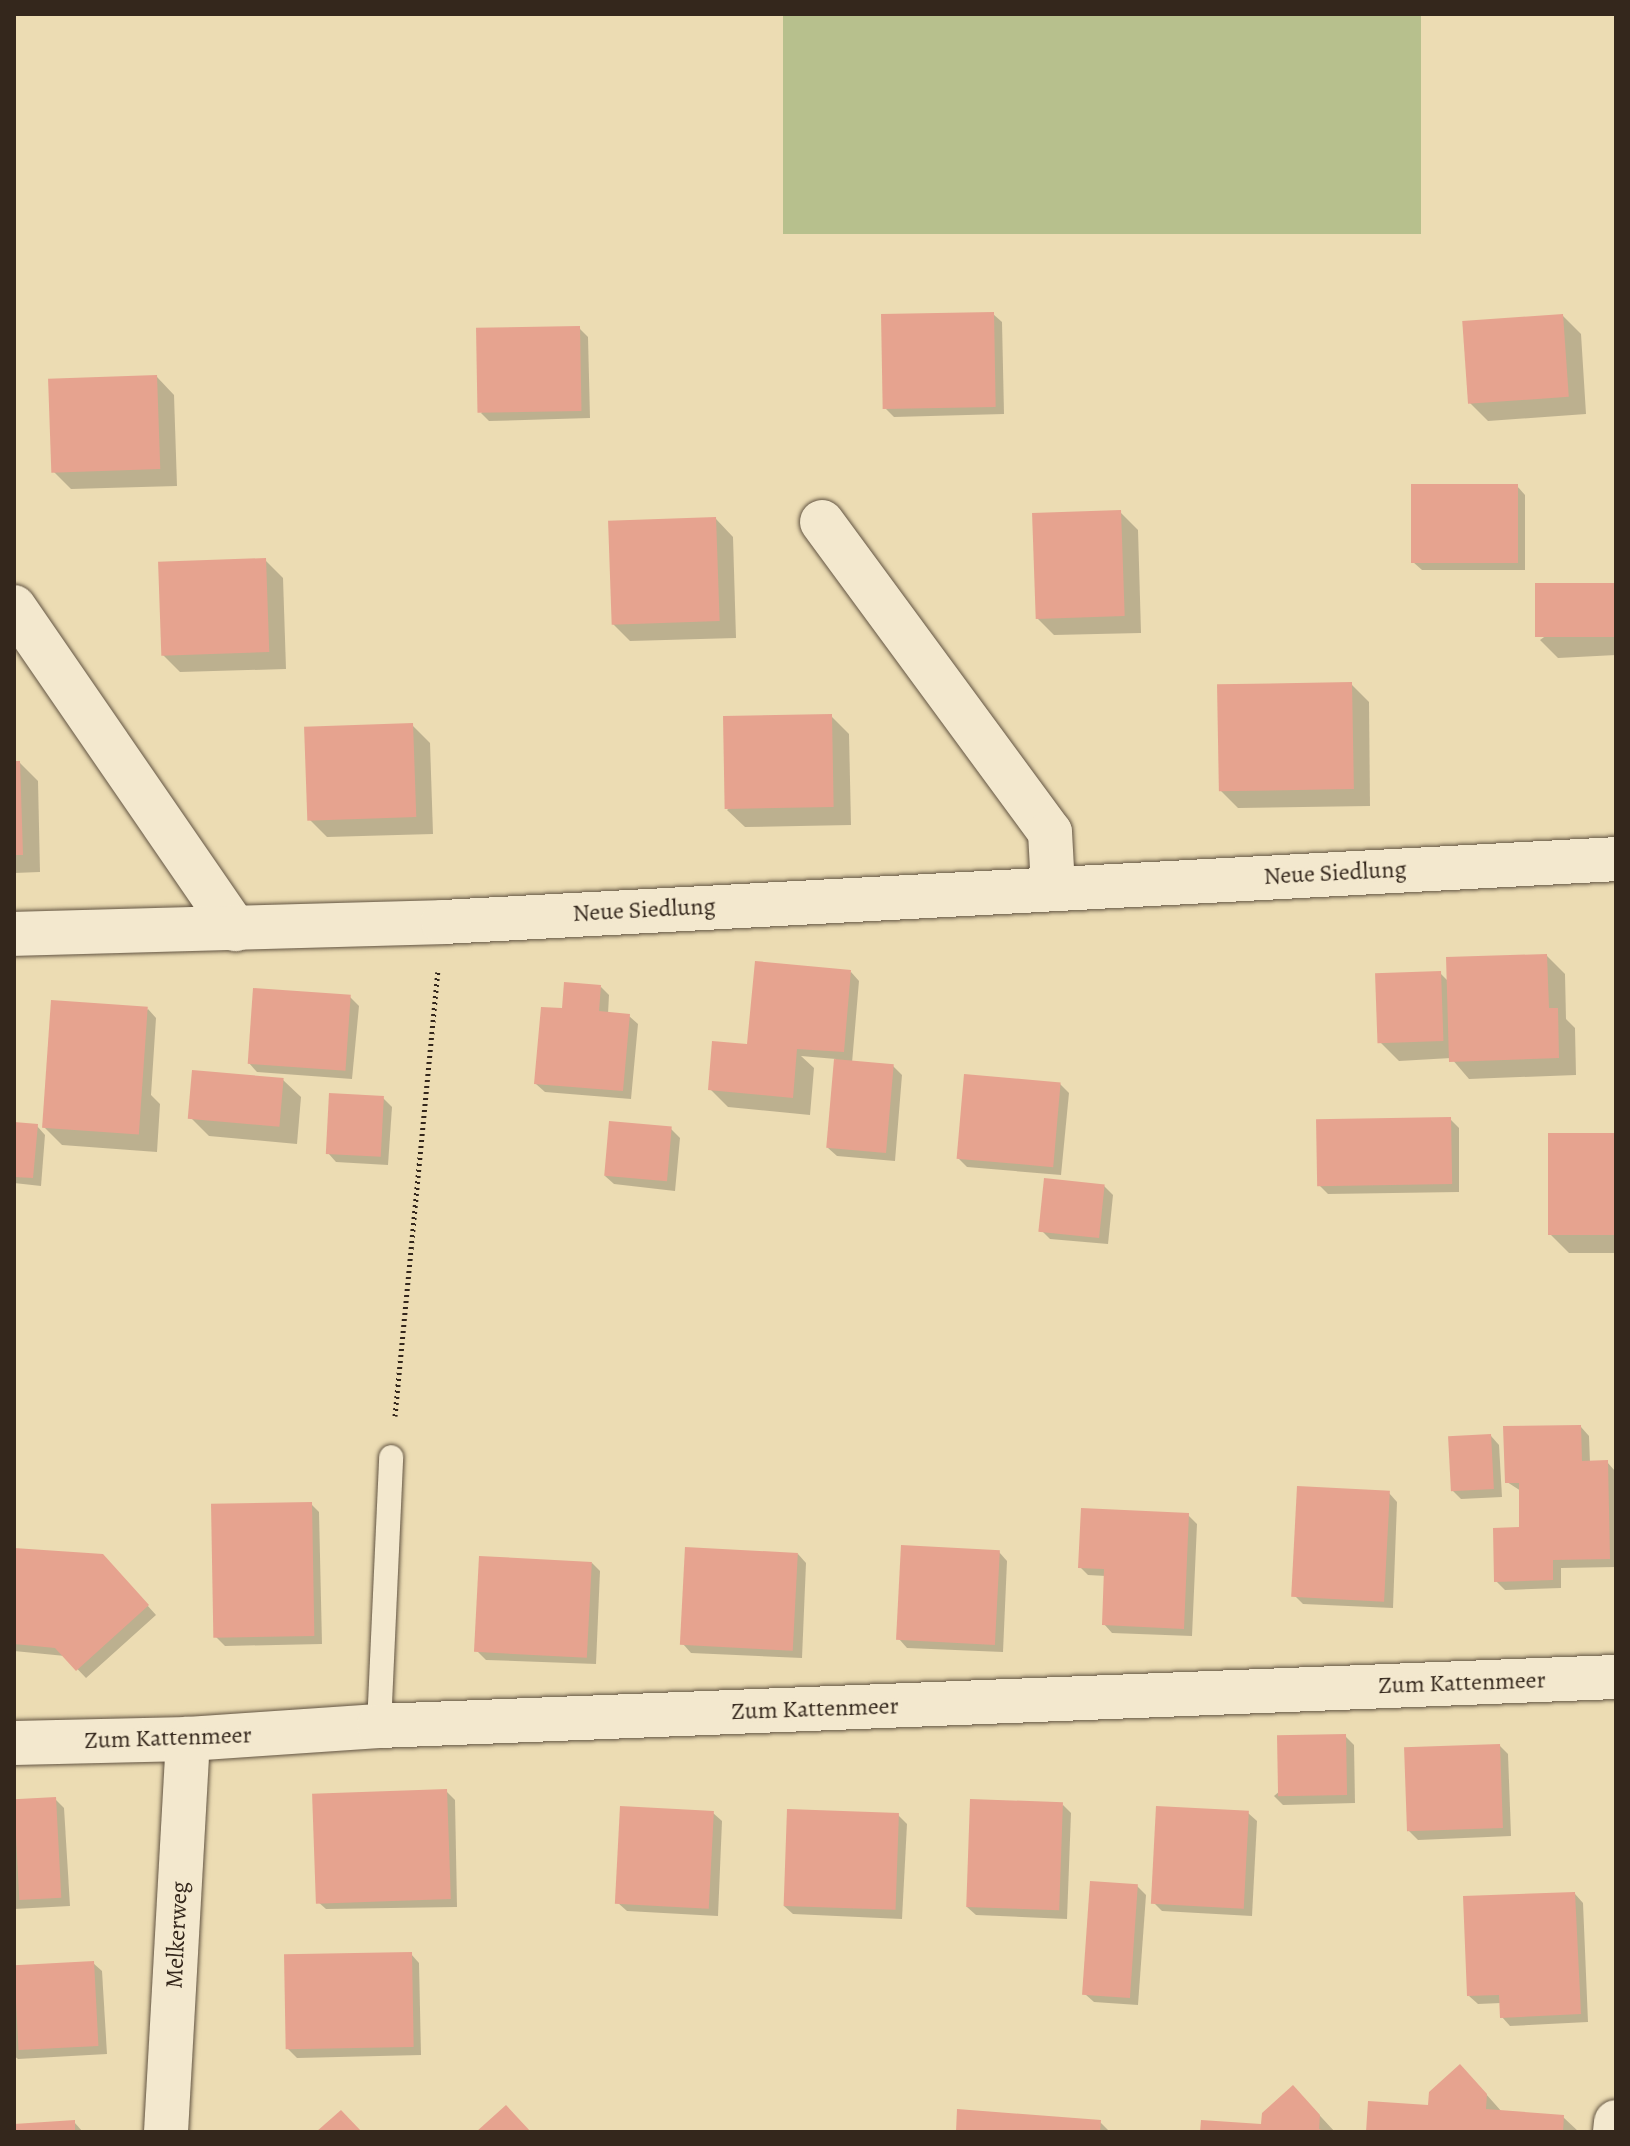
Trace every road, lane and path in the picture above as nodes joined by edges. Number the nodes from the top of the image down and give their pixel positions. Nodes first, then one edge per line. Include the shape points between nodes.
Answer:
1 (822, 522) dead end
2 (14, 607) edge
3 (1616, 859) edge
4 (1053, 887) junction
5 (443, 922) junction
6 (235, 929) junction
7 (14, 934) edge
8 (391, 1457) joint
9 (1616, 1677) edge
10 (379, 1726) junction
11 (188, 1739) junction
12 (14, 1743) edge
13 (1616, 2122) edge
14 (166, 2132) edge
15 (1615, 2132) edge

1 - 4 street via 1050,832
2 - 6 street
3 - 4 street, Neue Siedlung
4 - 5 street, Neue Siedlung
5 - 6 street, Neue Siedlung
5 - 8 path
6 - 7 street, Neue Siedlung
8 - 10 lane
9 - 10 street, Zum Kattenmeer
10 - 11 street, Zum Kattenmeer
11 - 12 street, Zum Kattenmeer
11 - 14 street, Melkerweg
13 - 15 street

